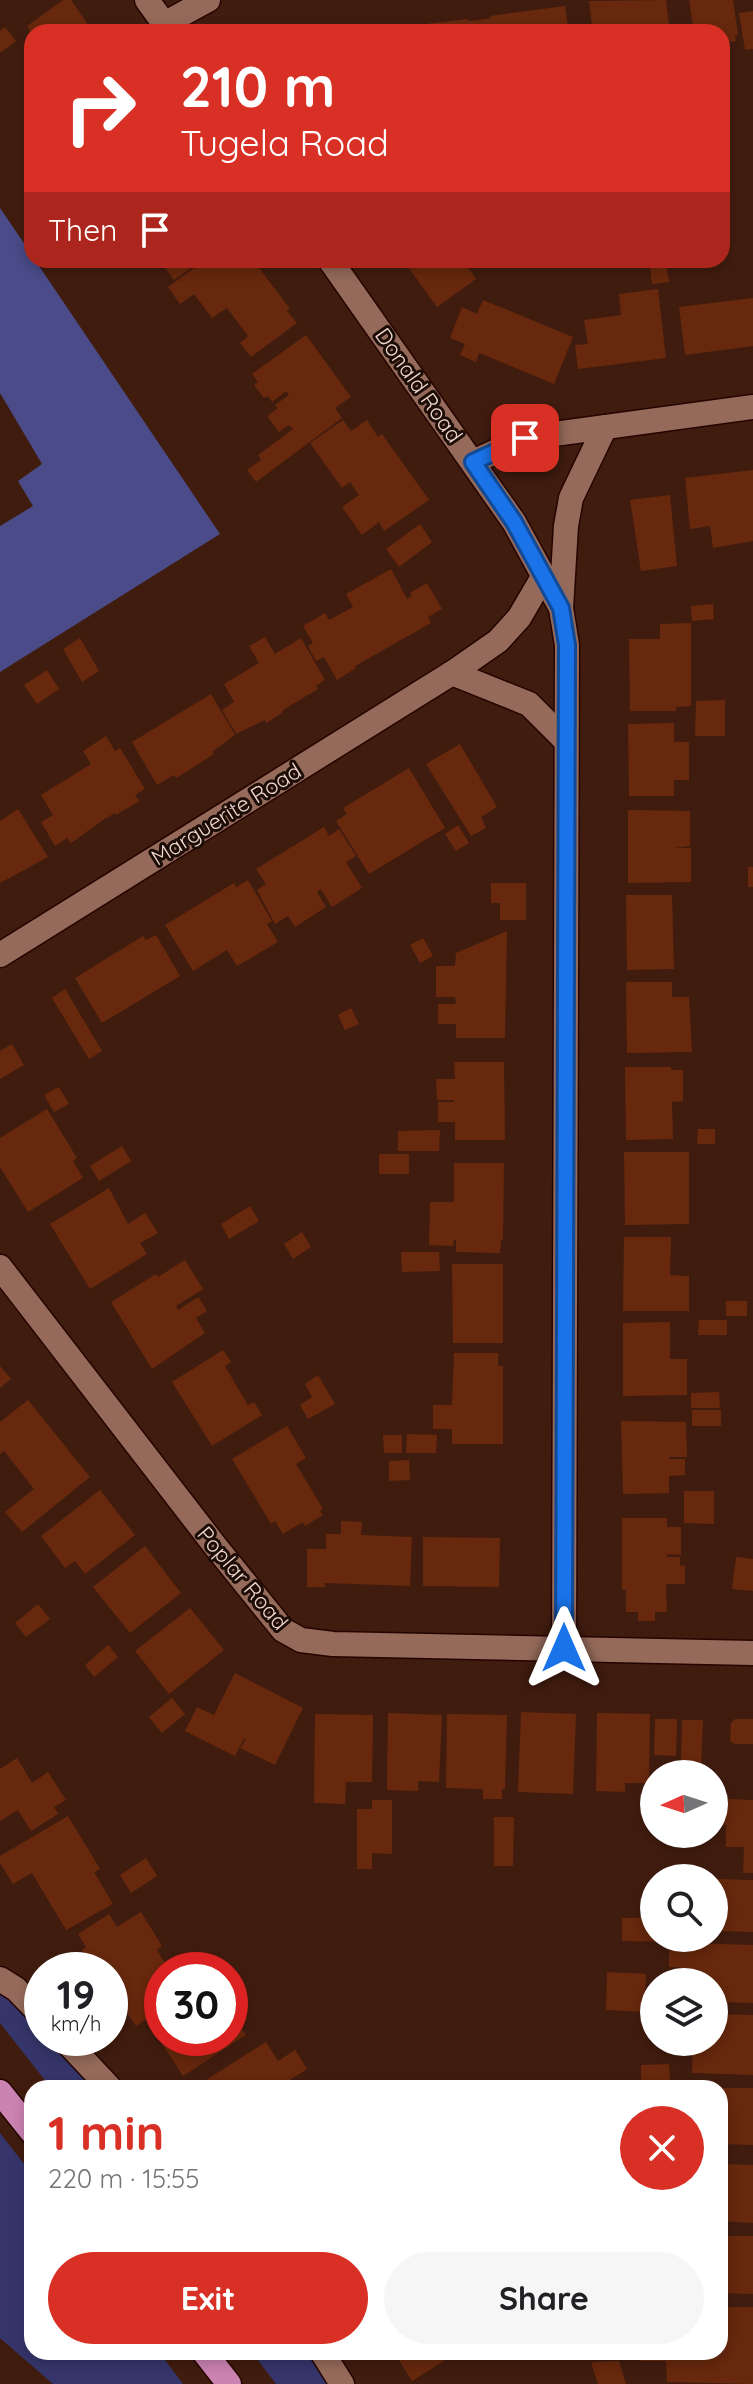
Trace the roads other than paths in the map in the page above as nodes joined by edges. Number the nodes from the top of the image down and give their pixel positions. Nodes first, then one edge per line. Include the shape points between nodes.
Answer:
1 (147, 0) edge
2 (208, 0) edge
3 (164, 24) edge
4 (173, 24) edge
5 (336, 268) edge
6 (753, 407) edge
7 (605, 427) junction
8 (473, 462) junction
9 (543, 577) junction
10 (561, 608) junction
11 (452, 673) junction
12 (566, 741) junction
13 (0, 955) edge
14 (0, 1267) edge
15 (564, 1648) junction
16 (753, 1653) edge
17 (0, 1979) edge
18 (24, 1997) edge
19 (80, 2056) edge
20 (102, 2080) edge
21 (0, 2092) edge
22 (24, 2122) edge
23 (210, 2360) edge
24 (327, 2360) edge
25 (229, 2384) edge
26 (342, 2384) edge

1 - 3 street
2 - 4 street
5 - 8 street, Donald Road
6 - 7 street
7 - 8 street via 525,438
7 - 10 street via 571,498
8 - 9 street, Donald Road
9 - 10 street, Donald Road
9 - 11 street, Marguerite Road via 498,641
10 - 12 street, Donald Road via 567,645
11 - 12 street via 529,704
11 - 13 street, Marguerite Road
12 - 15 street, Donald Road
14 - 15 street, Poplar Road via 283,1630 301,1640 333,1644
15 - 16 street, Poplar Road
17 - 18 street
19 - 20 street
21 - 22 highway
23 - 25 highway
24 - 26 street

